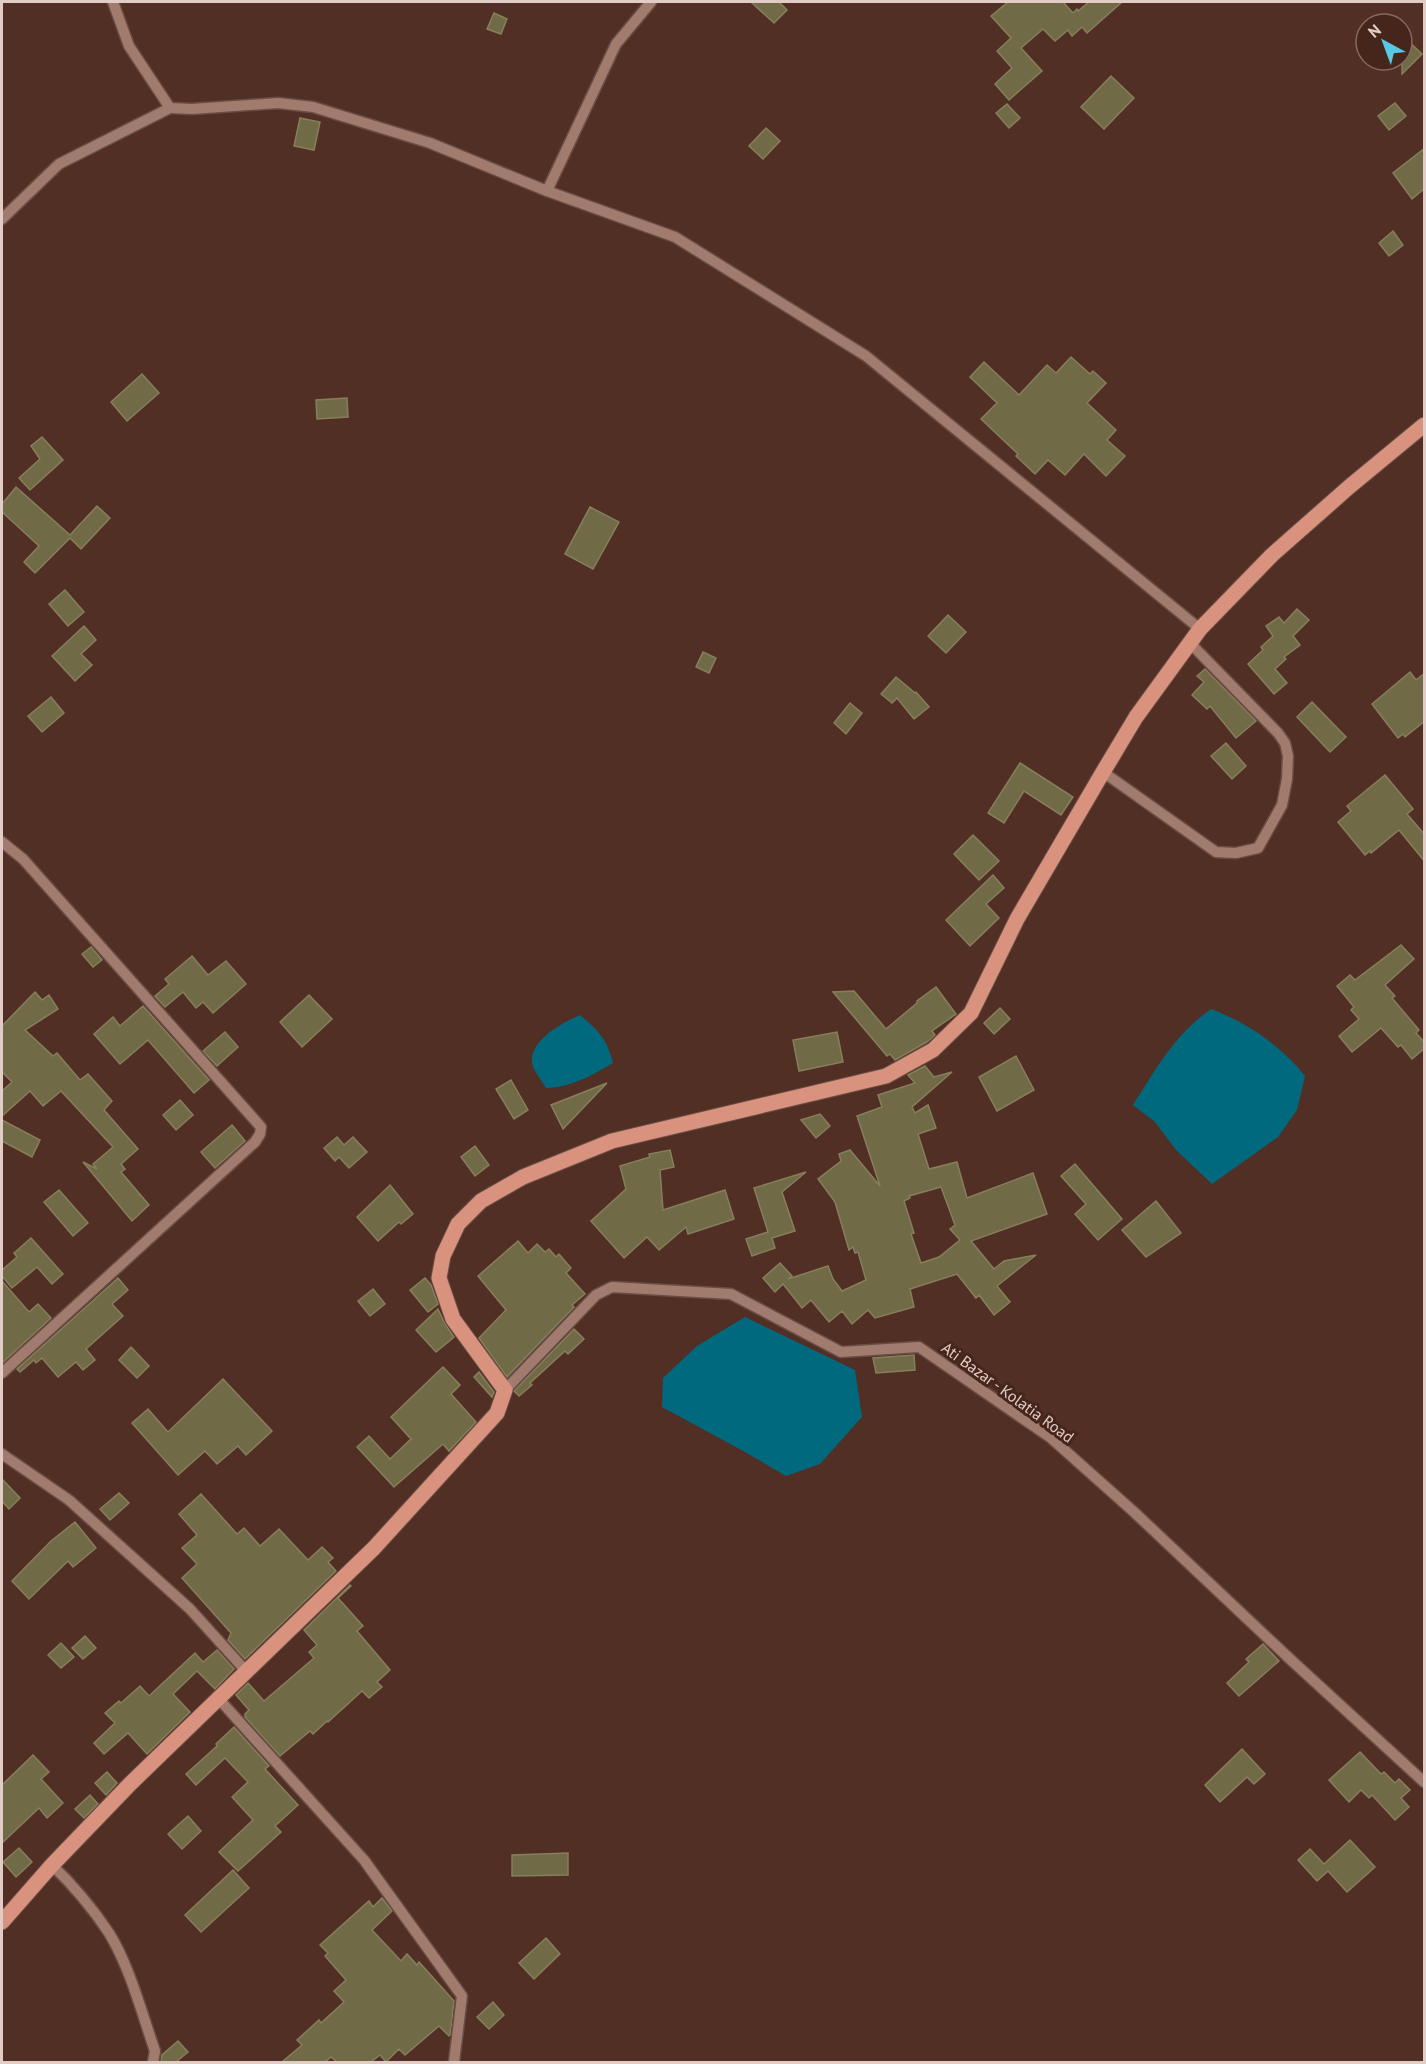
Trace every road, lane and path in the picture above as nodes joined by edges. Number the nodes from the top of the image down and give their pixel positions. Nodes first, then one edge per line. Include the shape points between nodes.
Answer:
1 (113, 2) edge
2 (651, 2) edge
3 (170, 108) junction
4 (547, 191) junction
5 (2, 219) edge
6 (1425, 425) edge
7 (1200, 629) junction
8 (1190, 643) junction
9 (1103, 772) junction
10 (2, 842) edge
11 (2, 1373) edge
12 (505, 1390) junction
13 (2, 1454) edge
14 (246, 1671) junction
15 (218, 1698) junction
16 (1425, 1782) edge
17 (52, 1866) junction
18 (2, 1922) edge
19 (153, 2062) edge
20 (454, 2062) edge

1 - 3 street via 129,46
2 - 4 street via 616,44
3 - 4 street via 278,103 314,107 430,143
3 - 5 street via 59,164
4 - 7 street via 675,237 866,356
6 - 7 main road via 1272,555
7 - 8 main road
8 - 9 main road via 1136,717
8 - 9 street via 1286,743 1287,779 1282,805 1258,848 1216,852
9 - 12 main road via 1017,919 971,1013 933,1050 886,1076 612,1141 523,1178 481,1201 458,1224 443,1256 439,1278 453,1319
10 - 11 street via 23,859 261,1126 255,1142
12 - 14 main road via 497,1413 374,1548
12 - 16 street, Ati Bazar - Kolatia Road via 596,1295 612,1287 731,1294 841,1352 919,1347 1051,1438
13 - 14 street via 69,1500 190,1609
14 - 15 main road
15 - 17 main road
15 - 20 street via 364,1860 462,1996
17 - 18 main road
17 - 19 street via 110,1934 155,2051

